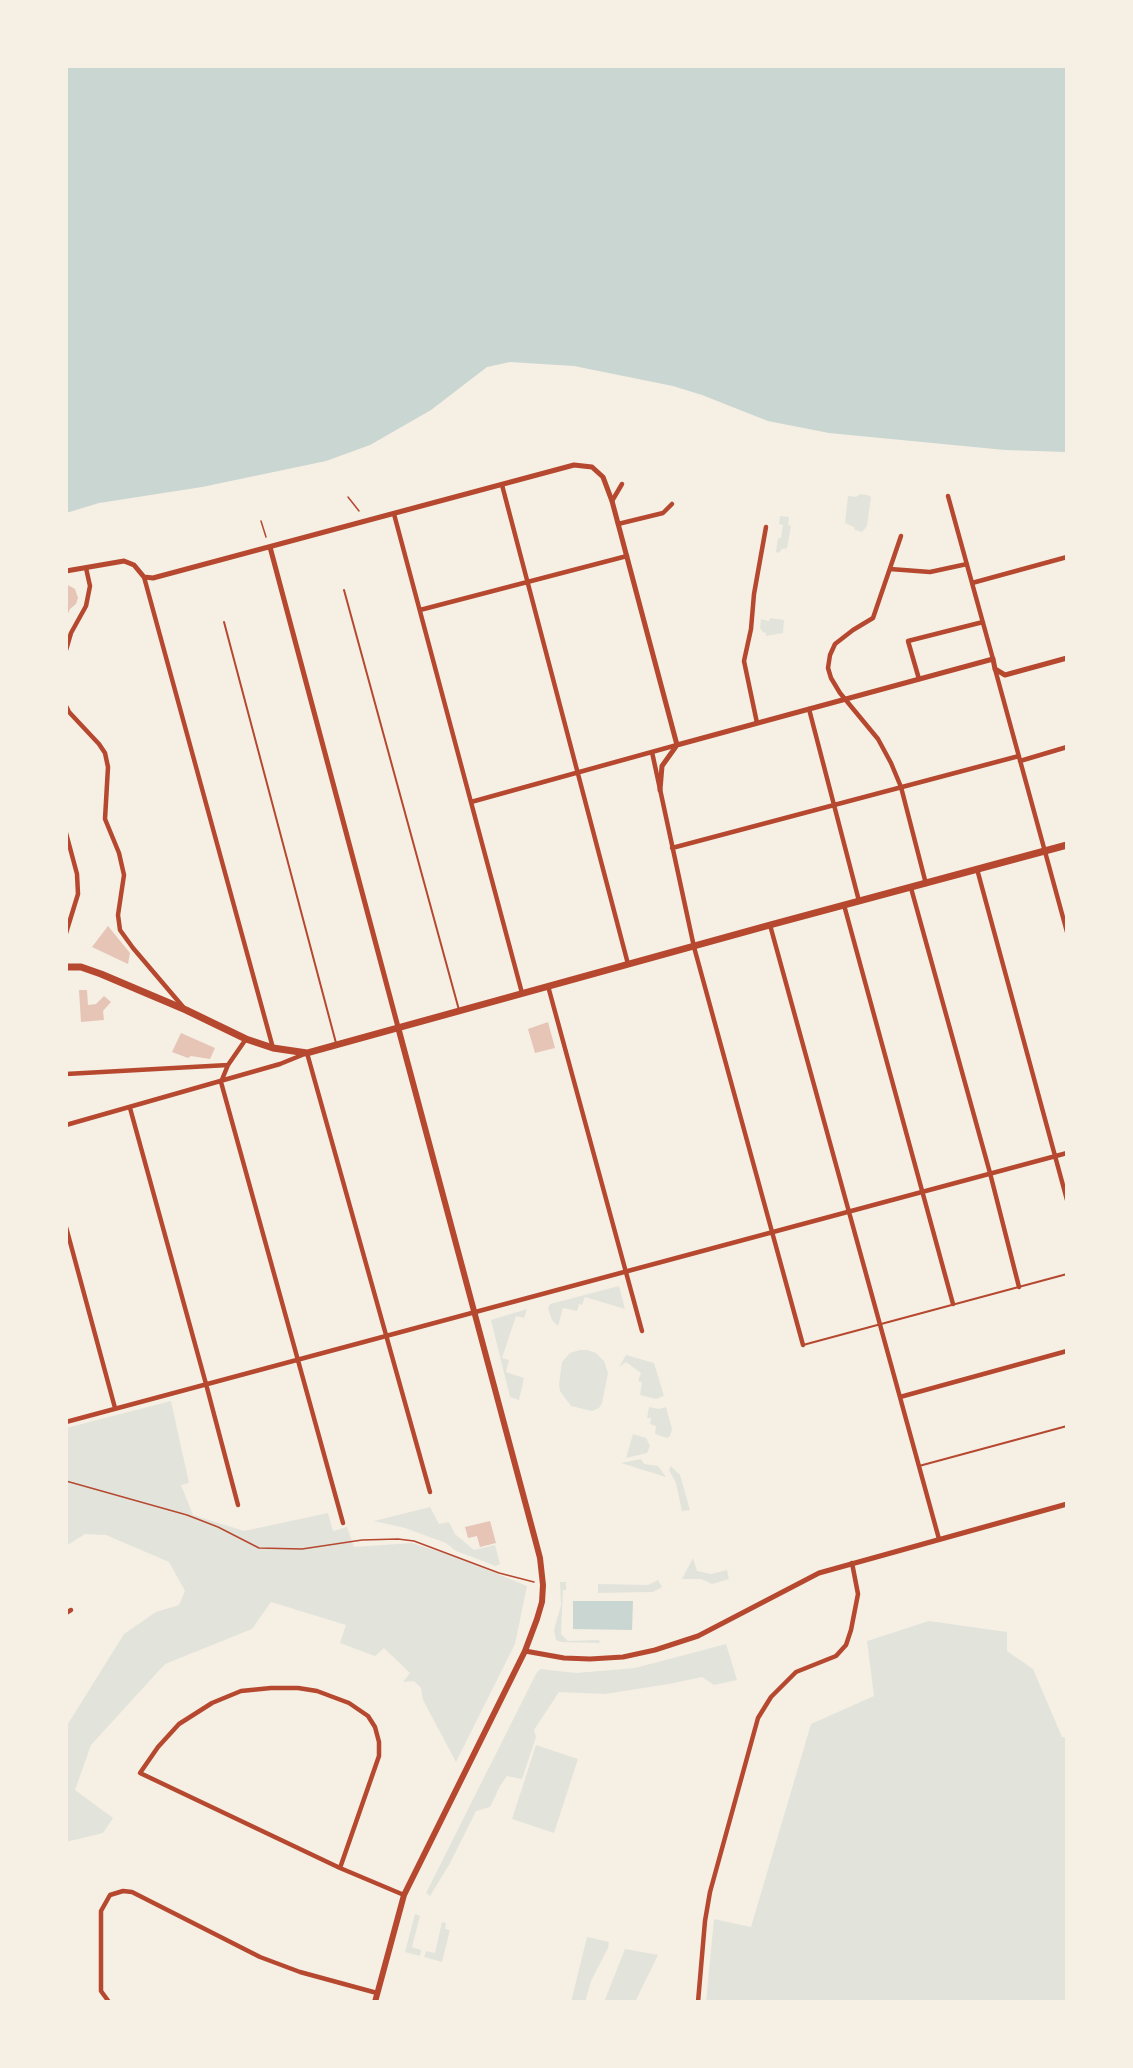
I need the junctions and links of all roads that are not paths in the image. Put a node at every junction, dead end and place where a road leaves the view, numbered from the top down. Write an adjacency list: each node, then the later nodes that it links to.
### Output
1 (622, 484): 4 (street)
2 (502, 485): 4 (street); 6 (street); 18 (street)
3 (948, 496): 13 (street)
4 (612, 501): 7 (street)
5 (672, 504): 7 (street)
6 (394, 514): 10 (street); 21 (street)
7 (618, 524): 11 (street)
8 (766, 527): 32 (street)
9 (901, 536): 15 (street)
10 (270, 546): 17 (street); 61 (street)
11 (627, 556): 18 (street); 33 (street)
12 (1067, 557): 19 (street)
13 (967, 564): 15 (street); 19 (street)
14 (86, 568): 16 (street); 17 (street); 24 (street)
15 (890, 569): 29 (street)
16 (66, 571)
17 (144, 577): 64 (street)
18 (527, 582): 21 (street); 37 (street)
19 (972, 583): 23 (street)
20 (344, 590): 60 (lane)
21 (420, 610): 40 (street)
22 (224, 622): 63 (lane)
23 (982, 622): 26 (street); 28 (street)
24 (66, 650)
25 (1067, 658): 27 (street)
26 (993, 659): 27 (street); 28 (street)
27 (995, 669): 36 (street)
28 (919, 679): 29 (street)
29 (845, 700): 31 (street); 38 (street)
30 (66, 706): 59 (street)
31 (809, 710): 32 (street); 41 (street)
32 (758, 723): 33 (street)
33 (676, 745): 35 (street); 39 (street)
34 (1067, 747): 36 (street)
35 (652, 752): 37 (street); 39 (street)
36 (1020, 758): 38 (street); 45 (street)
37 (577, 773): 40 (street); 55 (street)
38 (901, 787): 41 (street); 47 (street)
39 (660, 790): 44 (street)
40 (471, 802): 58 (street)
41 (834, 805): 44 (street); 49 (street)
42 (66, 833): 53 (street)
43 (1067, 845): 45 (main road)
44 (672, 848): 54 (street)
45 (1045, 851): 46 (main road); 52 (street)
46 (977, 869): 47 (main road); 72 (street)
47 (926, 884): 48 (main road)
48 (911, 888): 49 (main road); 73 (street)
49 (859, 901): 50 (main road)
50 (844, 905): 51 (main road); 74 (street)
51 (770, 924): 54 (main road); 76 (street)
52 (1067, 932)
53 (66, 933)
54 (694, 947): 55 (main road); 78 (street)
55 (628, 964): 57 (main road)
56 (66, 967): 59 (main road)
57 (548, 986): 58 (main road); 79 (street)
58 (522, 993): 60 (main road)
59 (186, 1010): 62 (main road)
60 (459, 1010): 61 (main road)
61 (398, 1027): 63 (main road); 83 (main road)
62 (246, 1038): 64 (main road); 66 (street)
63 (336, 1044): 65 (main road)
64 (273, 1048): 65 (main road)
65 (306, 1053): 68 (street); 86 (street)
66 (228, 1065): 67 (street); 68 (street)
67 (66, 1074)
68 (221, 1082): 69 (street); 89 (street)
69 (130, 1108): 70 (street); 90 (street)
70 (66, 1125)
71 (1067, 1153): 72 (street)
72 (1055, 1156): 73 (street); 75 (street)
73 (990, 1173): 74 (street); 81 (street)
74 (922, 1192): 76 (street); 82 (street)
75 (1067, 1200)
76 (849, 1212): 78 (street); 84 (street)
77 (66, 1227): 92 (street)
78 (772, 1232): 79 (street); 87 (street)
79 (626, 1272): 83 (street); 85 (street)
80 (1067, 1274): 81 (lane)
81 (1019, 1287): 82 (lane)
82 (953, 1304): 84 (lane)
83 (475, 1312): 86 (street); 102 (main road)
84 (880, 1325): 87 (lane); 91 (street)
85 (642, 1331)
86 (386, 1334): 89 (street); 96 (street)
87 (803, 1345)
88 (1067, 1351): 91 (street)
89 (297, 1359): 90 (street); 99 (street)
90 (206, 1384): 92 (street); 98 (street)
91 (900, 1396): 95 (street)
92 (115, 1408): 93 (street)
93 (66, 1422)
94 (1067, 1426): 95 (lane)
95 (919, 1466): 100 (street)
96 (430, 1492)
97 (1067, 1504): 100 (street)
98 (238, 1505)
99 (342, 1523)
100 (939, 1539): 101 (street)
101 (852, 1563): 102 (street); 108 (street)
102 (525, 1651): 104 (main road)
103 (340, 1868): 103 (street); 104 (street)
104 (404, 1895): 105 (main road)
105 (377, 1993): 106 (street); 107 (main road)
106 (109, 2002)
107 (375, 2002)
108 (698, 2002)

